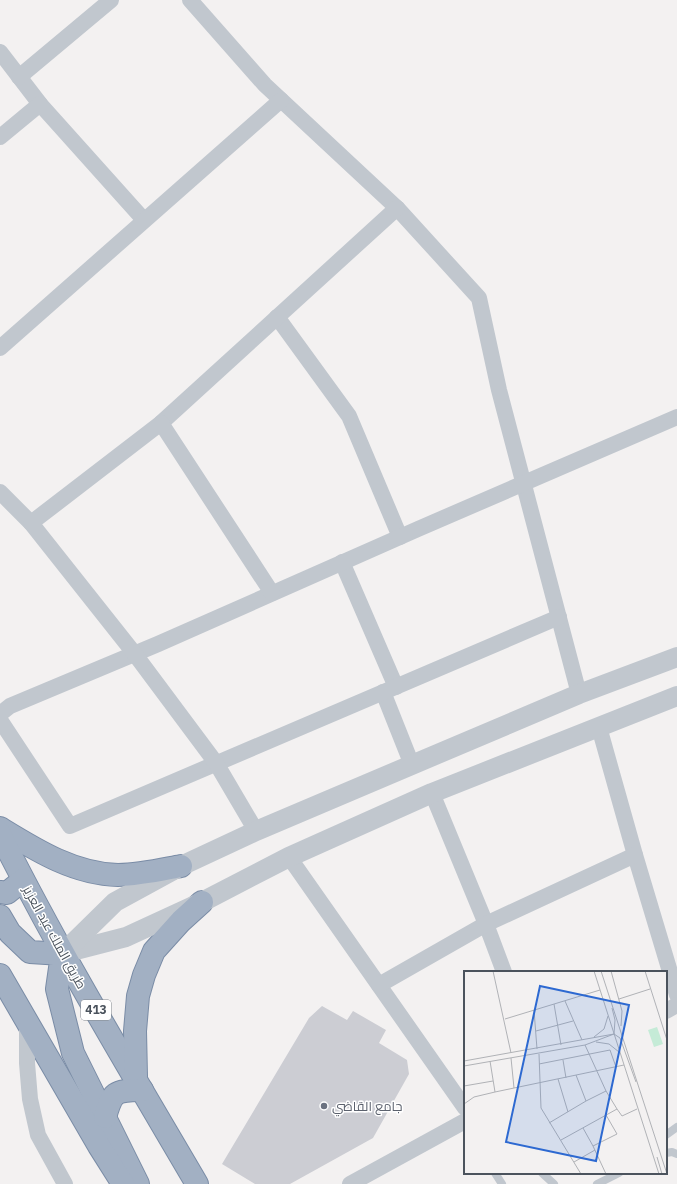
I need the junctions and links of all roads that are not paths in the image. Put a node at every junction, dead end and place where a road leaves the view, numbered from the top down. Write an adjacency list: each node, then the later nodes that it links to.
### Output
1 (111, 0): 4 (street)
2 (190, 0): 5 (street)
3 (0, 52): 4 (street)
4 (19, 77): 6 (street)
5 (281, 100): 8 (street); 9 (street)
6 (40, 104): 7 (street); 9 (street)
7 (0, 137)
8 (397, 208): 10 (street); 14 (street)
9 (144, 220): 11 (street)
10 (277, 317): 13 (street); 17 (street)
11 (0, 348)
12 (677, 417): 14 (street)
13 (161, 423): 16 (street); 19 (street)
14 (523, 483): 17 (street); 20 (street)
15 (0, 492): 16 (street)
16 (31, 523): 21 (street)
17 (400, 537): 18 (street)
18 (342, 562): 19 (street); 23 (street)
19 (272, 593): 21 (street)
20 (559, 617): 23 (street); 24 (street)
21 (134, 653): 26 (street); 29 (street)
22 (677, 657): 24 (street)
23 (390, 690): 29 (street); 30 (street)
24 (578, 694): 30 (street)
25 (677, 696): 28 (street)
26 (0, 714)
27 (0, 720): 29 (street)
28 (598, 727): 31 (street); 35 (street)
29 (216, 763): 33 (street)
30 (412, 765): 33 (street)
31 (432, 793): 36 (street); 43 (street)
32 (0, 828): 37 (highway)
33 (256, 831): 37 (street)
34 (0, 834): 38 (highway, طريق الملك عبد العزيز / 413)
35 (635, 855): 43 (street); 49 (street)
36 (289, 858): 41 (street); 48 (street)
37 (181, 866): 40 (street)
38 (23, 880): 39 (highway); 45 (highway, طريق الملك عبد العزيز / 413)
39 (0, 892)
40 (115, 902): 44 (street); 45 (street)
41 (202, 902): 44 (street); 53 (highway)
42 (0, 916): 45 (highway)
43 (486, 924): 46 (street); 48 (street)
44 (126, 937): 45 (street)
45 (62, 954): 53 (highway, طريق الملك عبد العزيز / 413); 55 (highway)
46 (504, 971)
47 (0, 975): 52 (highway)
48 (379, 985): 54 (street)
49 (677, 995)
50 (677, 1005): 51 (street)
51 (667, 1010)
52 (27, 1024): 64 (street); 65 (highway)
53 (139, 1085): 55 (highway); 67 (highway, طريق الملك عبد العزيز / 413)
54 (464, 1116)
55 (105, 1117): 66 (highway)
56 (464, 1119): 68 (street)
57 (677, 1127): 58 (lane)
58 (667, 1134)
59 (667, 1154): 60 (lane)
60 (677, 1154)
61 (496, 1174): 69 (lane)
62 (543, 1174): 70 (lane)
63 (617, 1174): 71 (lane)
64 (65, 1184)
65 (123, 1184)
66 (138, 1184)
67 (197, 1184)
68 (350, 1184)
69 (502, 1184)
70 (554, 1184)
71 (597, 1184)

